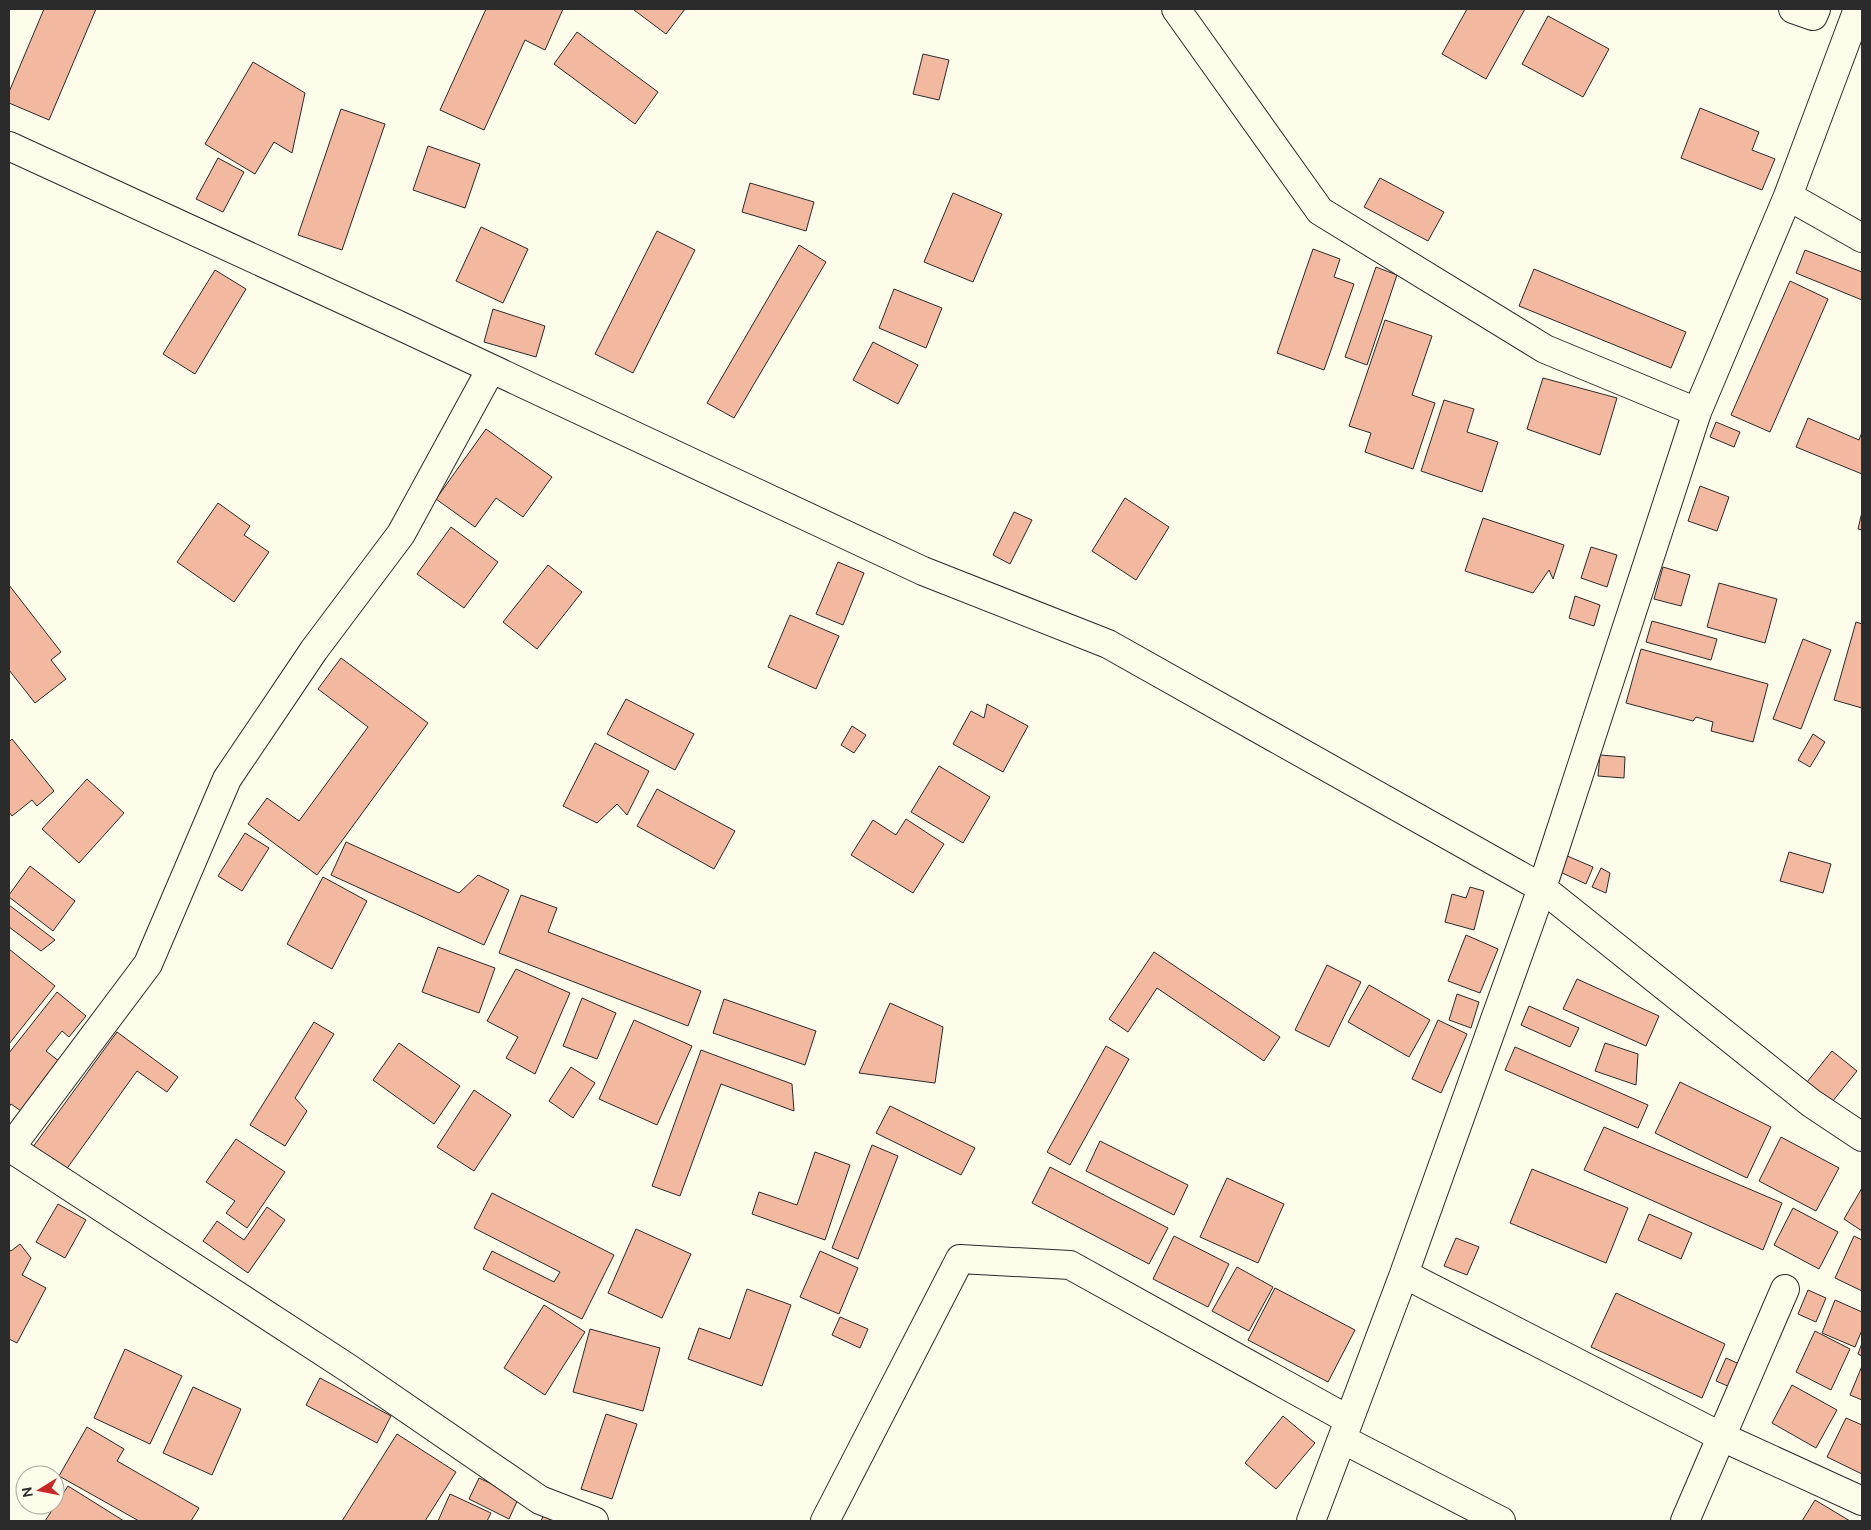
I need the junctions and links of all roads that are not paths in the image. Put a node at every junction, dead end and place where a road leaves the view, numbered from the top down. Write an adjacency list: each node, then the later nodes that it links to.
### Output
1 (1176, 9): 9 (street)
2 (1793, 9): 3 (street)
3 (1816, 9)
4 (1858, 9): 6 (street)
5 (9, 146): 8 (street)
6 (1788, 196): 7 (street); 9 (street)
7 (1862, 238)
8 (490, 369): 10 (street); 12 (street)
9 (1697, 412): 10 (street)
10 (1542, 888): 11 (street); 13 (street)
11 (1862, 1137)
12 (10, 1147): 18 (street)
13 (1404, 1274): 15 (street); 16 (street)
14 (1785, 1289): 16 (street)
15 (1346, 1430): 20 (street); 21 (street); 22 (street)
16 (1722, 1437): 17 (street); 23 (street)
17 (1862, 1501)
18 (535, 1511): 19 (street)
19 (594, 1521)
20 (825, 1521)
21 (1311, 1521)
22 (1501, 1521)
23 (1685, 1521)

